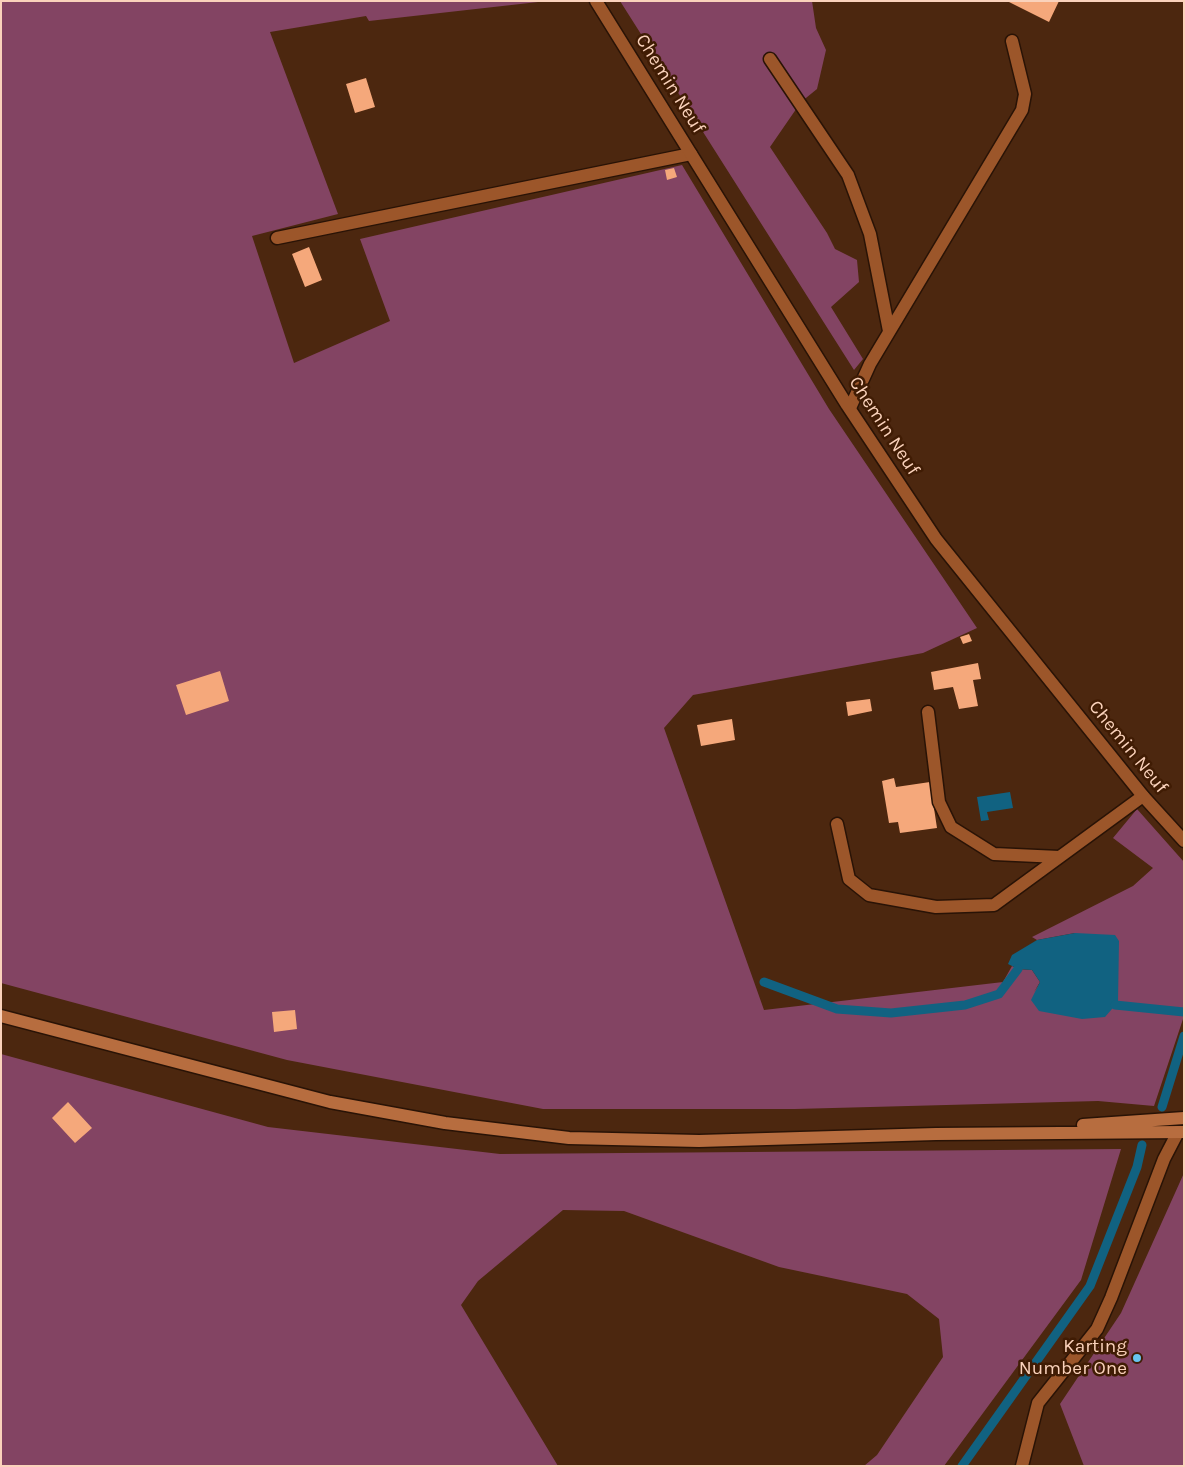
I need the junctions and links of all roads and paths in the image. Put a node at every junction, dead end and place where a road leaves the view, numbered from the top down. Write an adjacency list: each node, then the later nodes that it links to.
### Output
1 (596, 1): 4 (street, Chemin Neuf)
2 (1012, 41): 6 (street)
3 (770, 60): 6 (street)
4 (691, 154): 5 (street); 7 (street, Chemin Neuf)
5 (278, 238)
6 (889, 331): 7 (street)
7 (850, 408): 9 (street, Chemin Neuf)
8 (928, 712): 12 (street)
9 (1143, 796): 11 (street, Chemin Neuf); 12 (street)
10 (837, 824): 12 (street)
11 (1183, 840)
12 (1059, 857)
13 (1, 1016): 16 (main road)
14 (1184, 1118): 16 (main road)
15 (1181, 1132): 16 (main road); 17 (street)
16 (936, 1134)
17 (1022, 1466)

